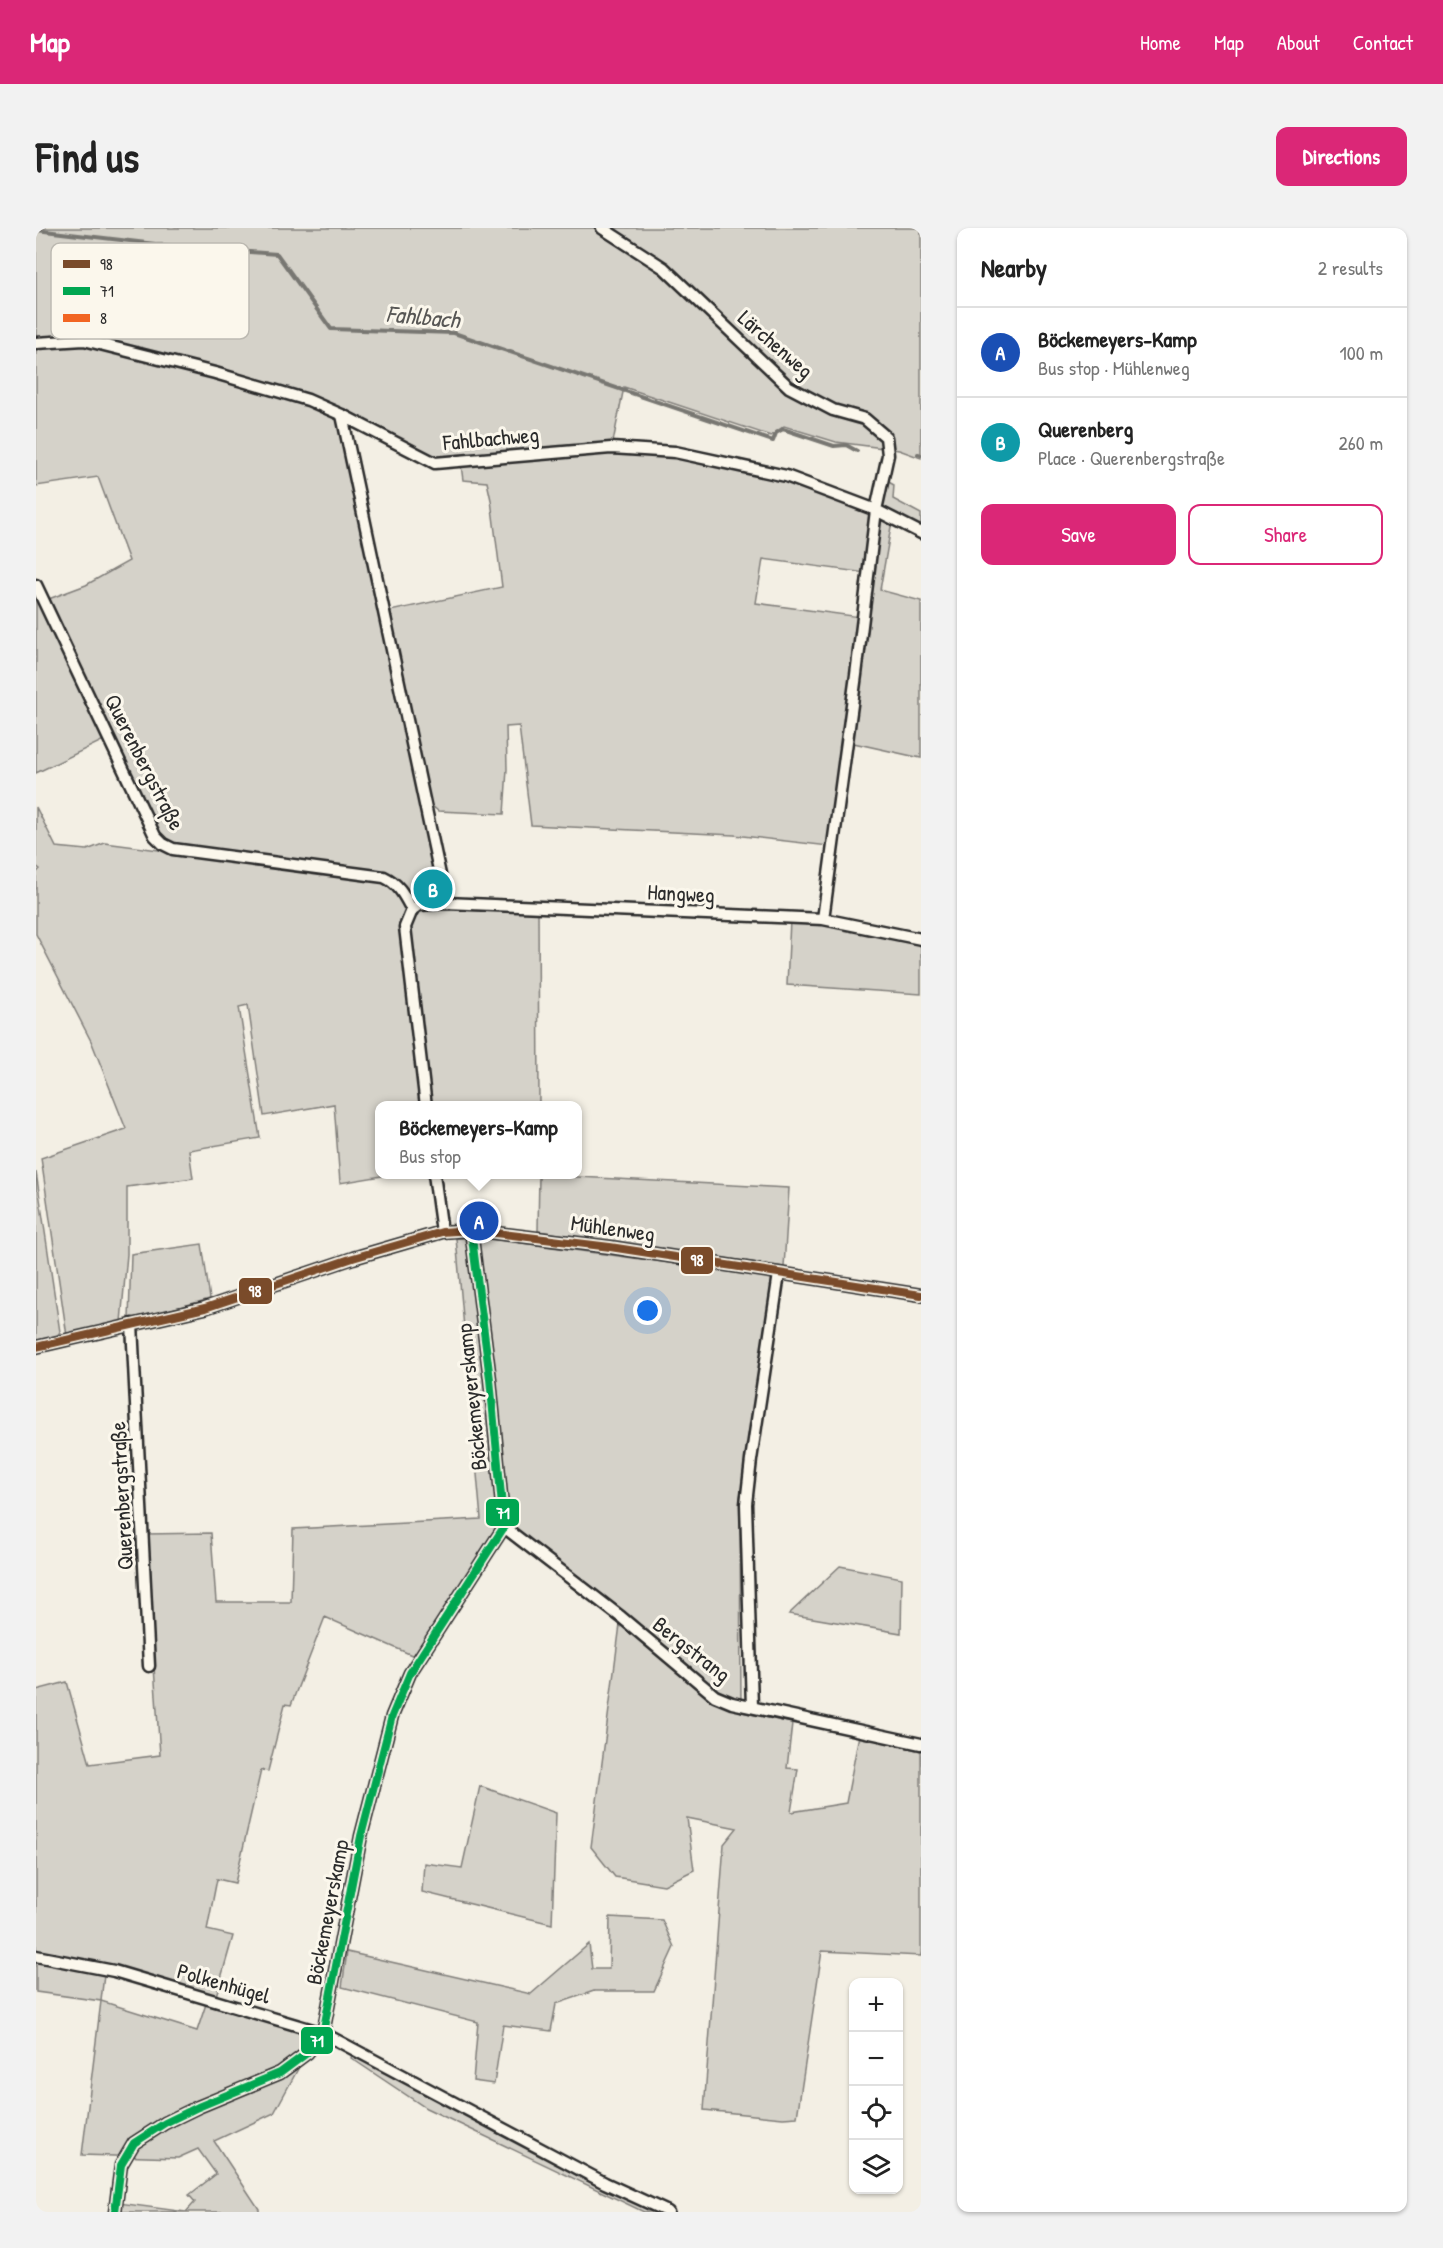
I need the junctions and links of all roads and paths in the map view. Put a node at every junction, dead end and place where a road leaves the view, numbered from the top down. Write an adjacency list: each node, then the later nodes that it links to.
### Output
1 (602, 228): 4 (street, Lärchenweg)
2 (36, 343): 3 (street, Fahlbachweg)
3 (342, 415): 4 (street, Fahlbachweg); 7 (street)
4 (876, 510): 5 (street, Fahlbachweg); 9 (street, Lärchenweg)
5 (921, 533)
6 (36, 585): 8 (street, Querenbergstraße)
7 (446, 903): 8 (street); 9 (street, Hangweg)
8 (412, 910): 11 (street)
9 (823, 919): 10 (street, Hangweg)
10 (921, 939)
11 (425, 1101)
12 (435, 1179): 14 (street)
13 (471, 1230): 14 (street, Mühlenweg); 15 (street, Mühlenweg); 19 (street, Böckemeyerskamp)
14 (442, 1232): 17 (street)
15 (779, 1274): 16 (street, Mühlenweg); 21 (street)
16 (921, 1295)
17 (132, 1324): 18 (street); 20 (street, Querenbergstraße)
18 (36, 1347)
19 (504, 1527): 21 (street, Bergstrang); 24 (street, Böckemeyerskamp)
20 (148, 1666)
21 (752, 1707): 22 (street, Bergstrang)
22 (921, 1744)
23 (36, 1956): 24 (street, Polkenhügel)
24 (323, 2033): 25 (street); 26 (street)
25 (115, 2212)
26 (668, 2212)

